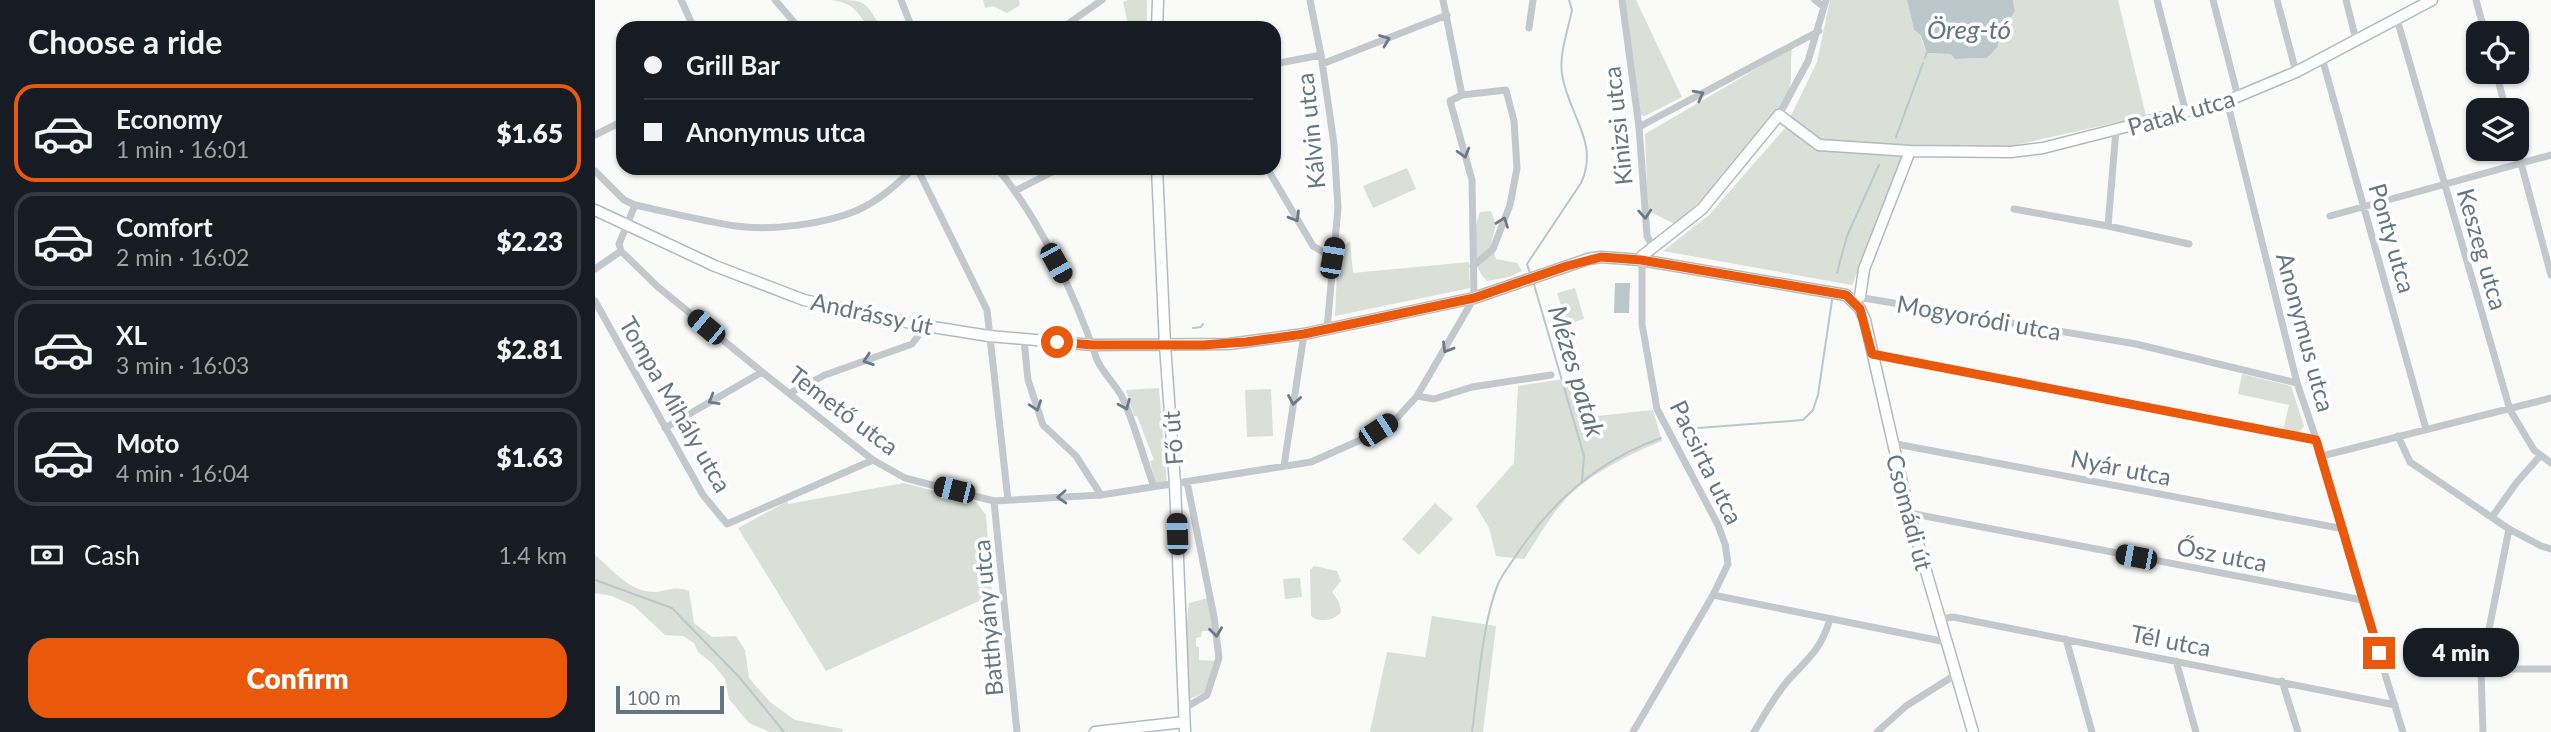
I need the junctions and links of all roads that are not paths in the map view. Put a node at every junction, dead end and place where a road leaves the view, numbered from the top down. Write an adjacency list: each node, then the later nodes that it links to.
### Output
1 (681, 0): 20 (street)
2 (775, 0): 21 (street)
3 (901, 0): 22 (street)
4 (1102, 0): 23 (street)
5 (1158, 0): 24 (main road)
6 (1310, 0): 30 (street, Kálvin utca)
7 (1443, 0): 18 (street)
8 (1533, 0): 26 (street)
9 (1622, 0): 39 (street, Kinizsi utca)
10 (1815, 0): 17 (street)
11 (2157, 0): 36 (street)
12 (2213, 0): 34 (street)
13 (2277, 0): 32 (street)
14 (2346, 0): 28 (street)
15 (2476, 0): 25 (street)
16 (2426, 1): 19 (main road, Patak utca)
17 (1825, 3): 27 (street)
18 (1447, 15): 30 (street, one-way to 18); 33 (street)
19 (2397, 19): 28 (main road, Patak utca); 53 (street, Keszeg utca)
20 (691, 21)
21 (793, 21)
22 (909, 21)
23 (1072, 21)
24 (1157, 21)
25 (2482, 21)
26 (1529, 28)
27 (1819, 31): 37 (street); 39 (street, one-way to 27)
28 (2357, 40): 29 (main road, Patak utca)
29 (2322, 58): 32 (main road, Patak utca); 56 (street, Ponty utca)
30 (1322, 60): 31 (street); 65 (street, Kálvin utca)
31 (1281, 63)
32 (2296, 72): 34 (main road, Patak utca)
33 (1462, 94): 67 (street, one-way to 67); 67 (street, one-way to 33)
34 (2238, 97): 35 (main road, Patak utca)
35 (2227, 102): 36 (main road, Patak utca); 85 (street, Anonymus utca)
36 (2186, 113): 40 (main road, Patak utca)
37 (1779, 115): 42 (main road, Patak utca); 63 (main road)
38 (616, 124): 41 (street)
39 (1639, 127): 63 (street, Kinizsi utca, one-way to 63)
40 (2116, 130): 42 (main road, Patak utca); 61 (street)
41 (595, 135)
42 (1910, 151): 71 (main road)
43 (2551, 155): 45 (street)
44 (2520, 161): 45 (street)
45 (2521, 164): 53 (street); 69 (street)
46 (595, 171): 55 (street)
47 (908, 175): 55 (street)
48 (920, 175): 78 (street)
49 (1002, 175): 54 (street)
50 (1046, 175): 54 (street)
51 (1157, 175): 81 (main road, Fő út)
52 (1271, 175): 65 (street, one-way to 65)
53 (2444, 184): 56 (street); 89 (street, Keszeg utca)
54 (1015, 191): 80 (street)
55 (635, 205): 60 (street)
56 (2365, 207): 59 (street); 91 (street, Ponty utca)
57 (2014, 209): 61 (street)
58 (595, 210): 60 (main road, Andrássy út)
59 (2330, 216)
60 (626, 225): 64 (street); 75 (main road, Andrássy út)
61 (2108, 226): 62 (street)
62 (2189, 244)
63 (1653, 247): 66 (main road)
64 (621, 251): 68 (street); 83 (street, Temető utca)
65 (1332, 258): 76 (street, Kálvin utca)
66 (1642, 258): 70 (main road, Mogyoródi utca); 72 (main road, Mogyoródi utca); 111 (street, Pacsirta utca)
67 (1473, 266): 72 (street)
68 (595, 269)
69 (2551, 275)
70 (1846, 295): 71 (street, Mogyoródi utca); 74 (main road)
71 (1860, 297): 74 (street); 85 (street, Mogyoródi utca)
72 (1474, 298): 76 (main road, Mogyoródi utca); 87 (street, Temető utca, one-way to 87)
73 (595, 301): 90 (street, Tompa Mihály utca)
74 (1860, 309): 82 (main road, Csomádi út)
75 (920, 325): 78 (main road, Andrássy út); 86 (street, one-way to 86)
76 (1327, 329): 77 (main road, Mogyoródi utca)
77 (1304, 334): 81 (main road, Mogyoródi utca); 99 (street, one-way to 99)
78 (989, 335): 79 (main road, Andrássy út); 104 (street)
79 (1024, 340): 80 (main road, Andrássy út); 103 (street, one-way to 103)
80 (1093, 345): 81 (main road, Andrássy út); 102 (street, one-way to 102)
81 (1165, 345): 101 (main road, Fő út)
82 (1872, 354): 93 (street); 94 (main road, Csomádi út)
83 (762, 372): 86 (street, Temető utca); 90 (street, one-way to 90)
84 (1551, 375): 87 (street)
85 (2297, 383): 93 (street, Anonymus utca)
86 (790, 393): 97 (street, Temető utca)
87 (1417, 396): 99 (street, Temető utca)
88 (2551, 398): 89 (street)
89 (2510, 410): 91 (street); 96 (street, Keszeg utca)
90 (665, 428): 97 (street, Tompa Mihály utca)
91 (2426, 429): 92 (street)
92 (2399, 436): 95 (street); 107 (street)
93 (2316, 440): 95 (street, Anonymus utca)
94 (1891, 443): 106 (main road, Csomádi út); 109 (street, Nyár utca)
95 (2322, 456): 109 (street, Anonymus utca)
96 (2540, 456): 98 (street); 107 (street)
97 (873, 460): 105 (street, Temető utca)
98 (2551, 463)
99 (1284, 466): 100 (street, Temető utca)
100 (1187, 482): 101 (street, Temető utca); 123 (street, Fő út, one-way to 123)
101 (1175, 484): 102 (street, Temető utca); 123 (main road, Fő út)
102 (1154, 487): 103 (street, Temető utca)
103 (1101, 495): 104 (street, Temető utca, one-way to 104)
104 (1008, 500): 105 (street, Temető utca)
105 (994, 501): 125 (street, Batthyány utca)
106 (1909, 513): 112 (street, Ősz utca); 114 (main road, Csomádi út)
107 (2492, 517): 108 (street)
108 (2509, 528): 110 (street); 118 (street)
109 (2344, 529): 112 (street, Anonymus utca)
110 (2551, 549)
111 (1713, 595): 113 (street); 127 (street, Pacsirta utca)
112 (2363, 600): 122 (street, Anonymus utca)
113 (1830, 619): 116 (street); 128 (street)
114 (1940, 619): 115 (street, Tél utca); 116 (main road, Csomádi út)
115 (2066, 639): 117 (street, Tél utca); 131 (street)
116 (1946, 642): 120 (main road, Csomádi út)
117 (2176, 661): 121 (street, Tél utca); 132 (street)
118 (2480, 669): 119 (street); 135 (street)
119 (2551, 669)
120 (1955, 675): 129 (street); 130 (main road, Csomádi út)
121 (2282, 681): 122 (street, Tél utca); 133 (street)
122 (2395, 705): 134 (street, Anonymus utca)
123 (1184, 709): 124 (main road, Fő út)
124 (1185, 727): 126 (main road)
125 (1017, 732)
126 (1095, 732)
127 (1633, 732)
128 (1754, 732)
129 (1877, 732)
130 (1973, 732)
131 (2092, 732)
132 (2196, 732)
133 (2298, 732)
134 (2403, 732)
135 (2483, 732)

